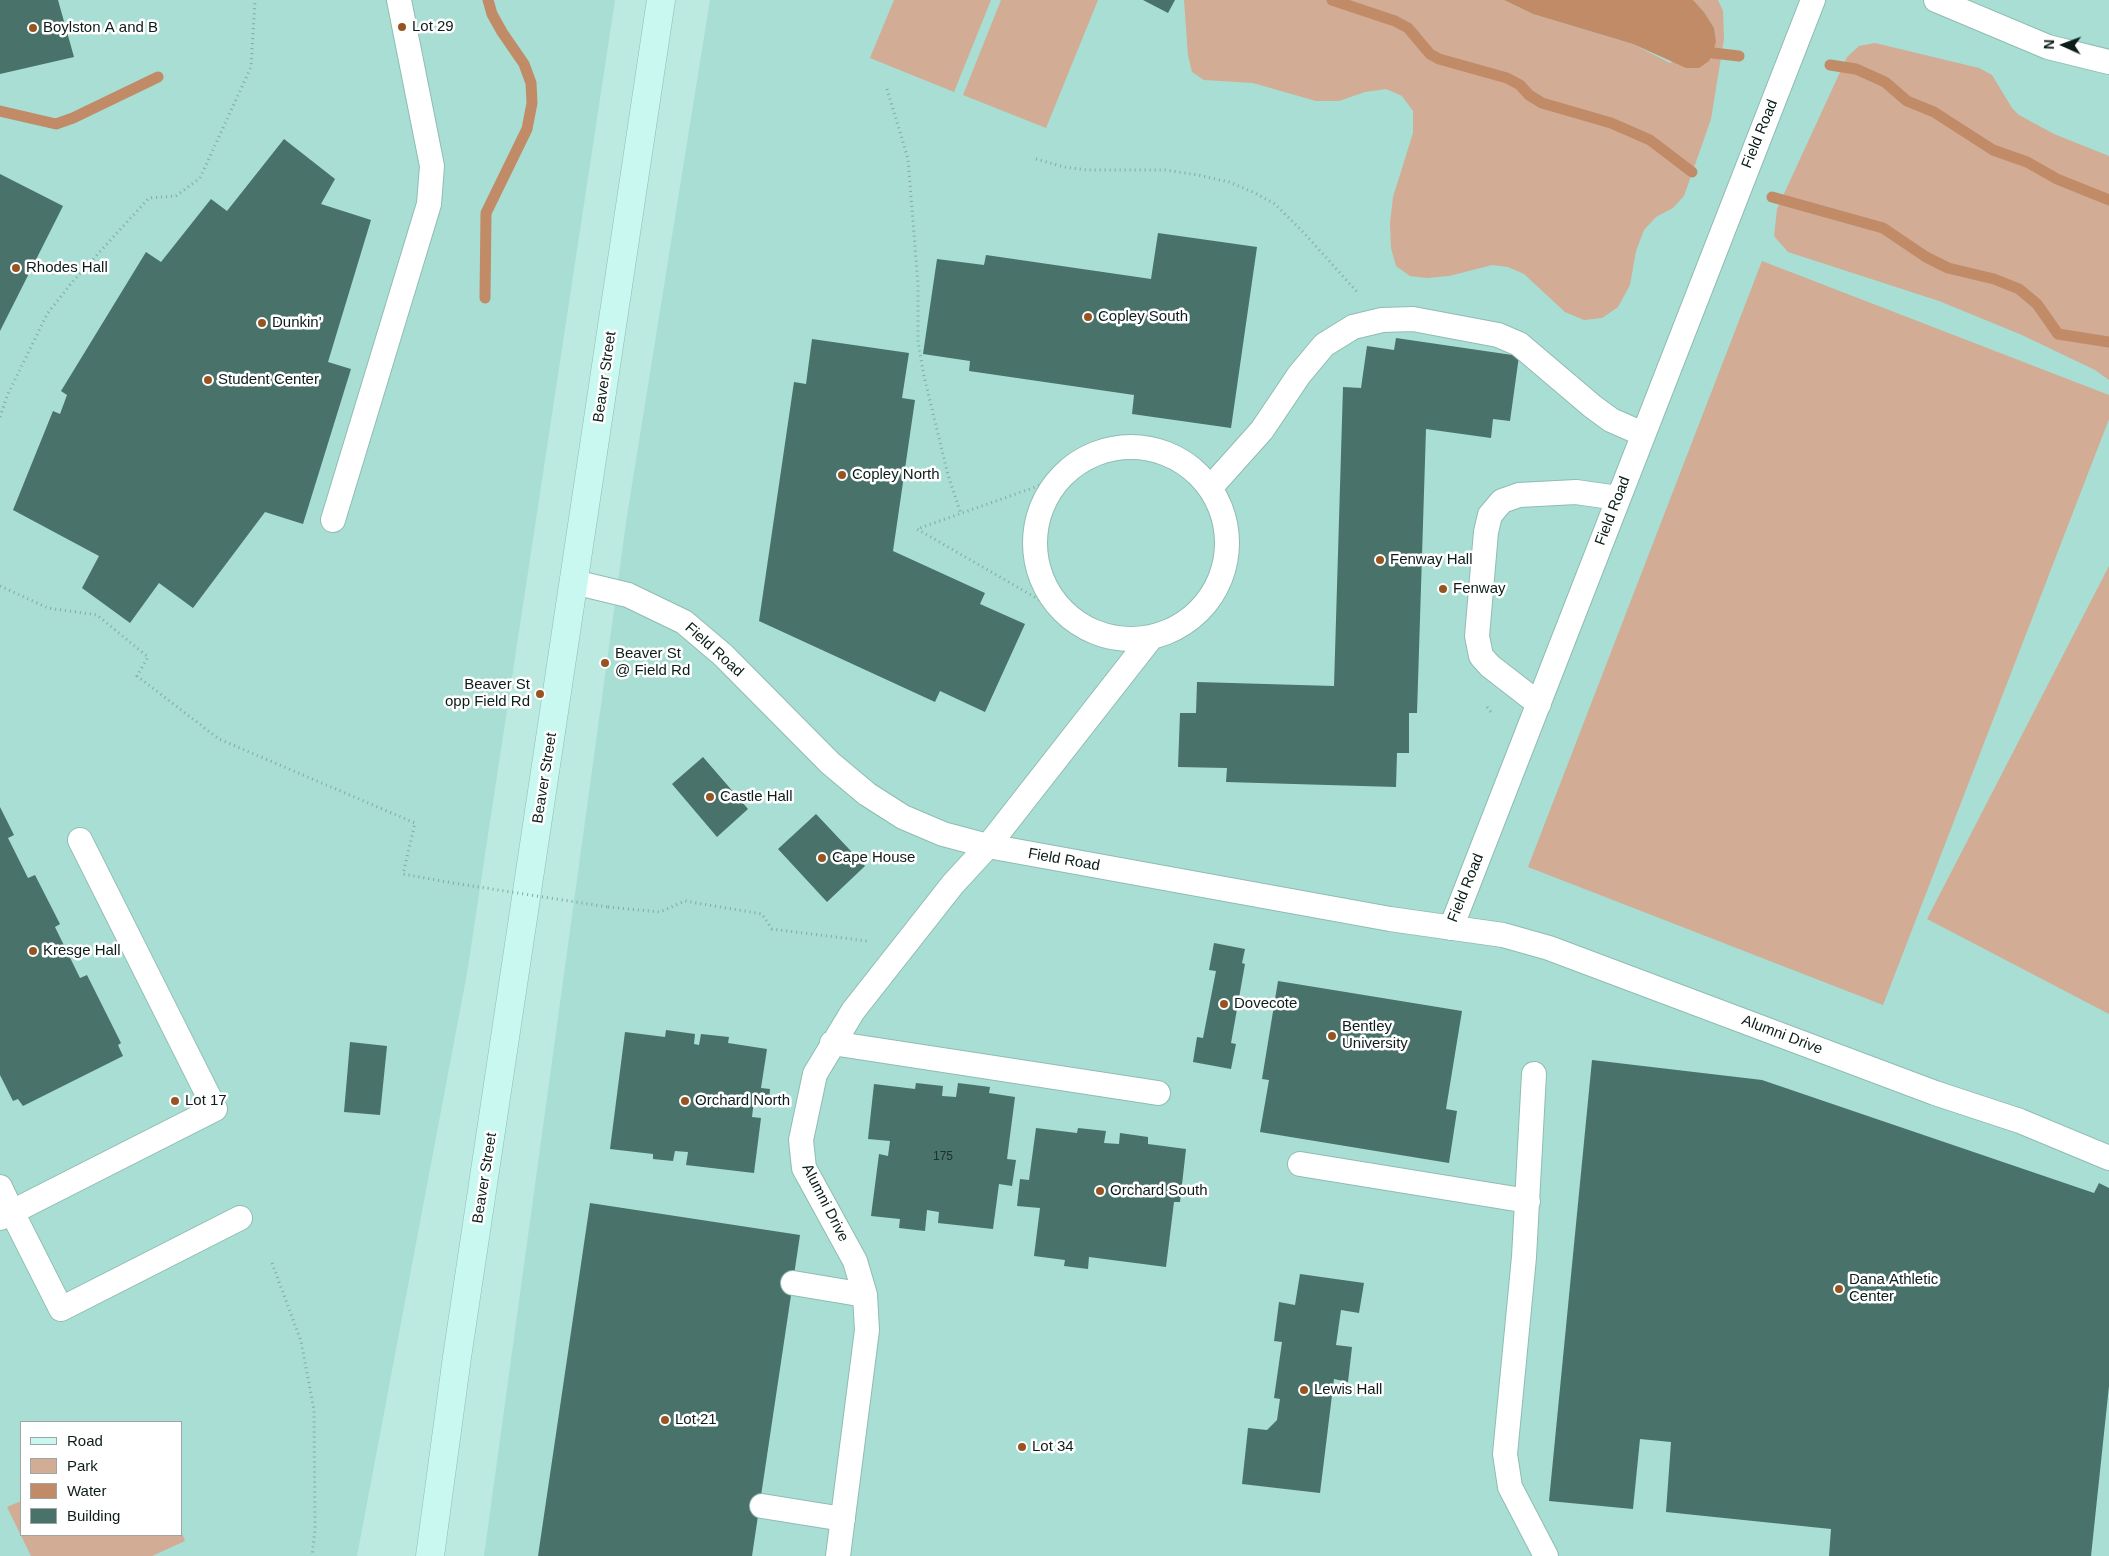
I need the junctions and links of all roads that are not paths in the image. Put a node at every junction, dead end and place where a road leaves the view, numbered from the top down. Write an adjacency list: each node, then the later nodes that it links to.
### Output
1 (399, 0): 9 (lane)
2 (660, 0): 10 (main road, Beaver Street)
3 (1813, 0): 6 (lane, Field Road)
4 (1936, 0): 5 (lane)
5 (2109, 62)
6 (1643, 434): 7 (lane); 8 (lane, Field Road)
7 (1211, 487): 11 (lane); 11 (lane)
8 (1618, 498): 12 (lane, Field Road); 12 (lane)
9 (333, 520)
10 (574, 582): 14 (lane, Field Road); 29 (main road, Beaver Street)
11 (1150, 639): 14 (lane, Alumni Drive)
12 (1538, 704): 15 (lane, Field Road)
13 (80, 840): 23 (lane)
14 (988, 846): 15 (lane, Field Road); 16 (lane, Alumni Drive)
15 (1451, 928): 19 (lane, Alumni Drive)
16 (832, 1043): 18 (lane); 26 (lane, Alumni Drive)
17 (1534, 1074): 22 (lane)
18 (1158, 1093)
19 (2109, 1158)
20 (1300, 1164): 22 (lane)
21 (0, 1187): 23 (lane)
22 (1528, 1201): 31 (lane)
23 (6, 1215): 24 (lane)
24 (240, 1218)
25 (793, 1283): 26 (lane)
26 (865, 1295): 28 (lane, Alumni Drive)
27 (762, 1506): 28 (lane)
28 (843, 1519): 30 (lane, Alumni Drive)
29 (430, 1555)
30 (838, 1556)
31 (1546, 1556)

